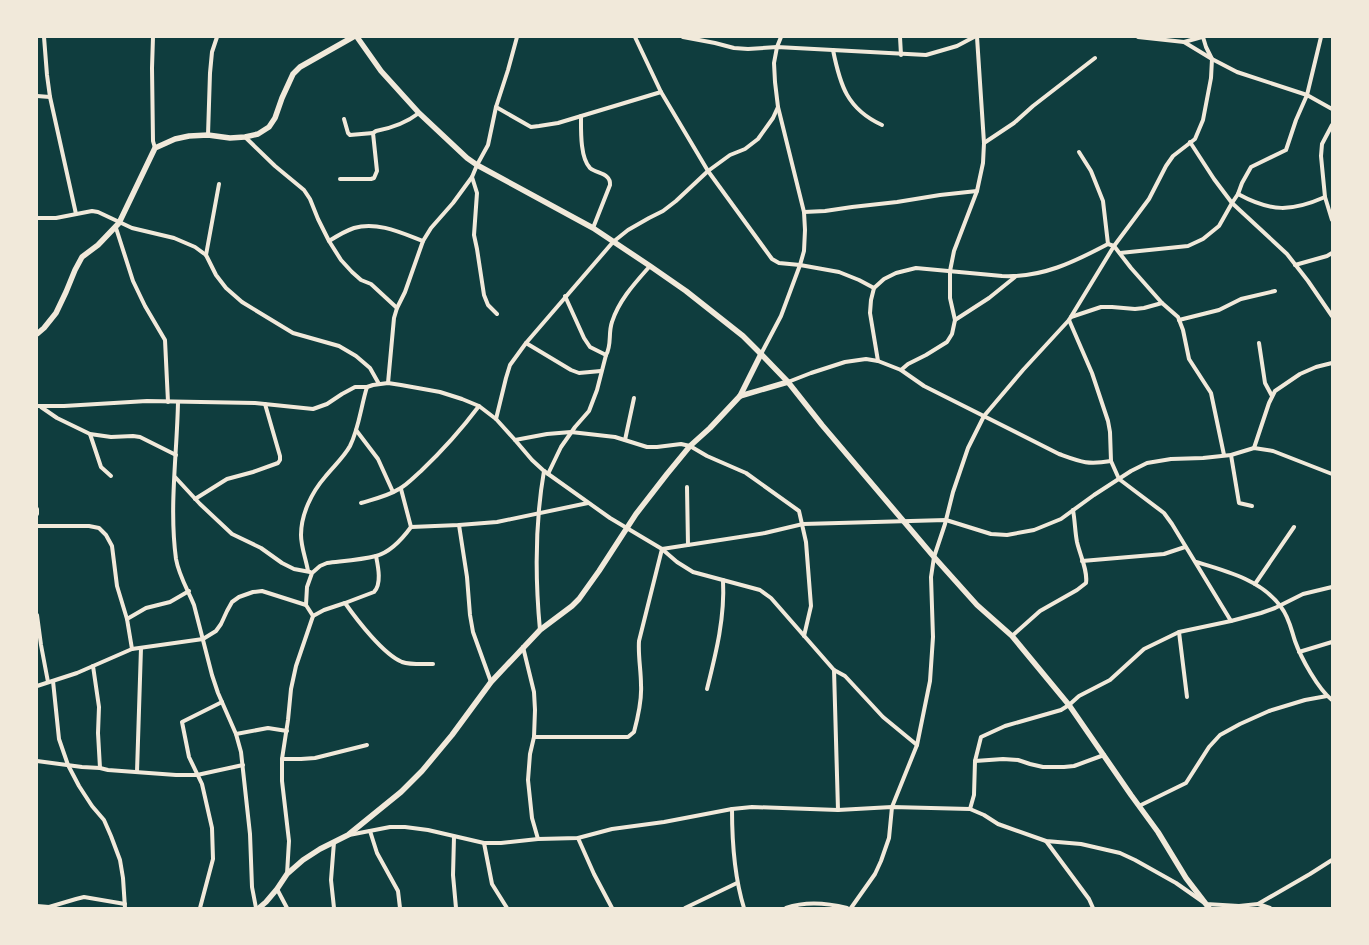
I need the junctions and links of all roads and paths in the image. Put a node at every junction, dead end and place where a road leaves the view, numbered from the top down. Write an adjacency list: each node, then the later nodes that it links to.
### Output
1 (44, 37): 25 (street)
2 (153, 37): 39 (street)
3 (217, 37): 35 (street)
4 (353, 37): 36 (street)
5 (357, 37): 29 (street)
6 (517, 37): 26 (street)
7 (635, 37): 22 (street)
8 (683, 37): 17 (street)
9 (780, 37): 17 (street)
10 (900, 37): 19 (street)
11 (975, 37): 19 (street); 38 (street)
12 (1138, 37): 15 (street)
13 (1202, 37): 16 (street); 21 (street)
14 (1321, 37): 23 (street)
15 (1163, 39): 16 (street)
16 (1184, 42): 21 (street)
17 (777, 47): 18 (street); 27 (street)
18 (833, 50): 19 (street); 32 (street)
19 (901, 55)
20 (1095, 58): 38 (street)
21 (1212, 59): 23 (street); 37 (street)
22 (662, 92): 30 (street); 42 (street)
23 (1306, 95): 28 (street); 47 (street)
24 (37, 96): 25 (street)
25 (50, 97): 51 (street)
26 (496, 107): 30 (street); 41 (street)
27 (778, 107): 42 (street); 50 (street)
28 (1332, 109)
29 (419, 113): 34 (street); 41 (street)
30 (581, 116): 55 (street)
31 (344, 119): 34 (street)
32 (882, 125)
33 (1332, 126): 48 (street)
34 (374, 133): 44 (street)
35 (208, 135): 36 (street); 39 (street)
36 (245, 137): 56 (street)
37 (1190, 142): 49 (street); 60 (street)
38 (984, 143): 46 (street)
39 (155, 148): 54 (street)
40 (1079, 152): 59 (street)
41 (477, 165): 43 (street); 55 (street)
42 (708, 171): 58 (street); 64 (street)
43 (472, 177): 57 (street); 74 (street)
44 (340, 179)
45 (219, 184): 63 (street)
46 (977, 191): 50 (street); 67 (street)
47 (1238, 194): 48 (street); 49 (street)
48 (1325, 197): 53 (street)
49 (1232, 203): 61 (street); 65 (street)
50 (804, 212): 64 (street)
51 (76, 214): 52 (street); 54 (street)
52 (37, 218)
53 (1332, 220)
54 (117, 225): 63 (street); 79 (street); 95 (street)
55 (593, 228): 58 (street)
56 (329, 241): 57 (street); 73 (street)
57 (423, 241): 73 (street)
58 (613, 242): 66 (street); 71 (street)
59 (1108, 244): 60 (street); 68 (street)
60 (1114, 246): 61 (street); 76 (street)
61 (1120, 253): 72 (street)
62 (1332, 253): 65 (street)
63 (206, 255): 90 (street)
64 (800, 265): 69 (street); 82 (street)
65 (1295, 265): 75 (street)
66 (650, 266): 82 (street); 83 (street)
67 (950, 271): 68 (street); 69 (street); 77 (street)
68 (1016, 277): 77 (street)
69 (874, 288): 84 (street)
70 (1275, 291): 78 (street)
71 (565, 296): 80 (street); 83 (street)
72 (1162, 303): 76 (street); 78 (street)
73 (397, 308): 89 (street)
74 (497, 314)
75 (1332, 316)
76 (1070, 319): 100 (street); 112 (street)
77 (956, 320): 86 (street)
78 (1179, 320): 110 (street)
79 (37, 334)
80 (526, 343): 87 (street); 101 (street)
81 (1260, 344): 93 (street)
82 (761, 354): 88 (street); 92 (street)
83 (606, 355): 87 (street)
84 (878, 361): 86 (street); 88 (street)
85 (1332, 363): 93 (street)
86 (901, 370): 100 (street)
87 (601, 371): 103 (street)
88 (788, 382): 92 (street); 130 (street)
89 (388, 383): 90 (street); 99 (street)
90 (379, 384): 91 (street)
91 (367, 387): 97 (street); 102 (street)
92 (740, 396): 107 (street)
93 (1272, 396): 108 (street)
94 (634, 398): 106 (street)
95 (168, 402): 96 (street); 98 (street)
96 (178, 402): 97 (street); 109 (street)
97 (265, 404): 121 (street)
98 (39, 406): 104 (street)
99 (479, 406): 101 (street); 119 (street)
100 (984, 416): 112 (street); 129 (street)
101 (496, 419): 105 (street)
102 (356, 430): 120 (street); 144 (street)
103 (571, 432): 105 (street); 106 (street); 113 (street)
104 (90, 434): 109 (street); 115 (street)
105 (515, 440): 113 (street)
106 (625, 440): 107 (street)
107 (690, 446): 131 (street); 136 (street)
108 (1254, 448): 111 (street); 114 (street)
109 (176, 455): 116 (street)
110 (1224, 455): 111 (street); 117 (street)
111 (1231, 455): 124 (street)
112 (1111, 461): 117 (street)
113 (546, 472): 123 (street); 127 (street)
114 (1332, 474)
115 (111, 476)
116 (175, 477): 121 (street); 148 (street)
117 (1119, 479): 126 (street); 138 (street)
118 (687, 487): 137 (street)
119 (401, 489): 120 (street); 134 (street)
120 (393, 492): 122 (street)
121 (195, 499): 144 (street)
122 (361, 503)
123 (588, 503): 127 (street); 136 (street)
124 (1252, 506)
125 (37, 509): 128 (street)
126 (1074, 510): 129 (street); 142 (street)
127 (538, 513): 133 (street); 157 (street)
128 (37, 514)
129 (946, 520): 130 (street); 141 (street)
130 (902, 521): 131 (street); 141 (street)
131 (802, 524): 137 (street); 159 (street)
132 (37, 526): 154 (street)
133 (459, 526): 134 (street); 171 (street)
134 (411, 527): 140 (street)
135 (1294, 527): 146 (street)
136 (626, 528): 139 (street); 157 (street)
137 (688, 545): 139 (street)
138 (1185, 547): 142 (street); 143 (street)
139 (662, 549): 145 (street); 181 (street)
140 (376, 556): 144 (street); 149 (street)
141 (934, 557): 160 (street); 183 (street)
142 (1082, 561): 160 (street)
143 (1195, 562): 146 (street); 155 (street)
144 (310, 572): 150 (street)
145 (722, 580): 159 (street); 173 (street)
146 (1254, 584): 151 (street)
147 (1332, 587): 151 (street)
148 (189, 591): 154 (street); 161 (street)
149 (345, 603): 153 (street); 167 (street)
150 (306, 605): 153 (street); 161 (street)
151 (1281, 606): 155 (street); 166 (street)
152 (37, 615): 156 (street)
153 (313, 616): 179 (street)
154 (127, 619): 165 (street)
155 (1231, 621): 158 (street)
156 (38, 629): 170 (street)
157 (540, 630): 163 (street)
158 (1179, 632): 175 (street); 178 (street)
159 (804, 636): 169 (street)
160 (1012, 636): 178 (street)
161 (203, 639): 164 (street); 177 (street)
162 (1332, 642): 166 (street)
163 (523, 646): 171 (street); 181 (street)
164 (141, 648): 165 (street); 191 (street)
165 (132, 649): 168 (street)
166 (1299, 652): 174 (street)
167 (433, 664)
168 (93, 666): 170 (street); 190 (street)
169 (834, 670): 183 (street); 197 (street)
170 (50, 681): 172 (street); 188 (street)
171 (491, 682): 199 (street)
172 (37, 686)
173 (707, 689)
174 (1327, 696): 176 (street); 193 (street)
175 (1187, 697)
176 (1332, 700)
177 (222, 702): 180 (street); 192 (street)
178 (1069, 705): 184 (street); 187 (street)
179 (287, 731): 180 (street); 185 (street)
180 (236, 734): 189 (street)
181 (534, 736): 202 (street)
182 (367, 745): 185 (street)
183 (917, 745): 194 (street)
184 (1104, 755): 187 (street); 193 (street)
185 (282, 759): 207 (street)
186 (37, 761): 188 (street)
187 (975, 761): 196 (street)
188 (68, 765): 190 (street); 212 (street)
189 (243, 765): 192 (street); 215 (street)
190 (100, 768): 191 (street)
191 (137, 772): 192 (street)
192 (197, 775): 214 (street)
193 (1139, 806): 213 (street)
194 (892, 807): 196 (street); 197 (street); 227 (street)
195 (732, 809): 197 (street); 201 (street); 208 (street)
196 (970, 809): 203 (street)
197 (838, 810)
198 (370, 831): 199 (street); 200 (street); 219 (street)
199 (348, 835): 204 (street)
200 (454, 837): 205 (street); 220 (street)
201 (578, 838): 202 (street); 222 (street)
202 (538, 839): 205 (street)
203 (1046, 841): 213 (street); 228 (street)
204 (334, 842): 207 (street); 218 (street)
205 (484, 843): 221 (street)
206 (1332, 860): 210 (street)
207 (287, 874): 209 (street)
208 (737, 883): 223 (street); 224 (street)
209 (278, 889): 216 (street); 217 (street)
210 (1258, 904): 213 (street); 229 (street)
211 (37, 906): 212 (street)
212 (125, 906)
213 (1207, 906)
214 (200, 908)
215 (256, 908)
216 (259, 908)
217 (287, 908)
218 (334, 908)
219 (400, 908)
220 (456, 908)
221 (507, 908)
222 (612, 908)
223 (685, 908)
224 (744, 908)
225 (786, 908): 226 (street)
226 (847, 908)
227 (852, 908)
228 (1093, 908)
229 (1270, 908)

